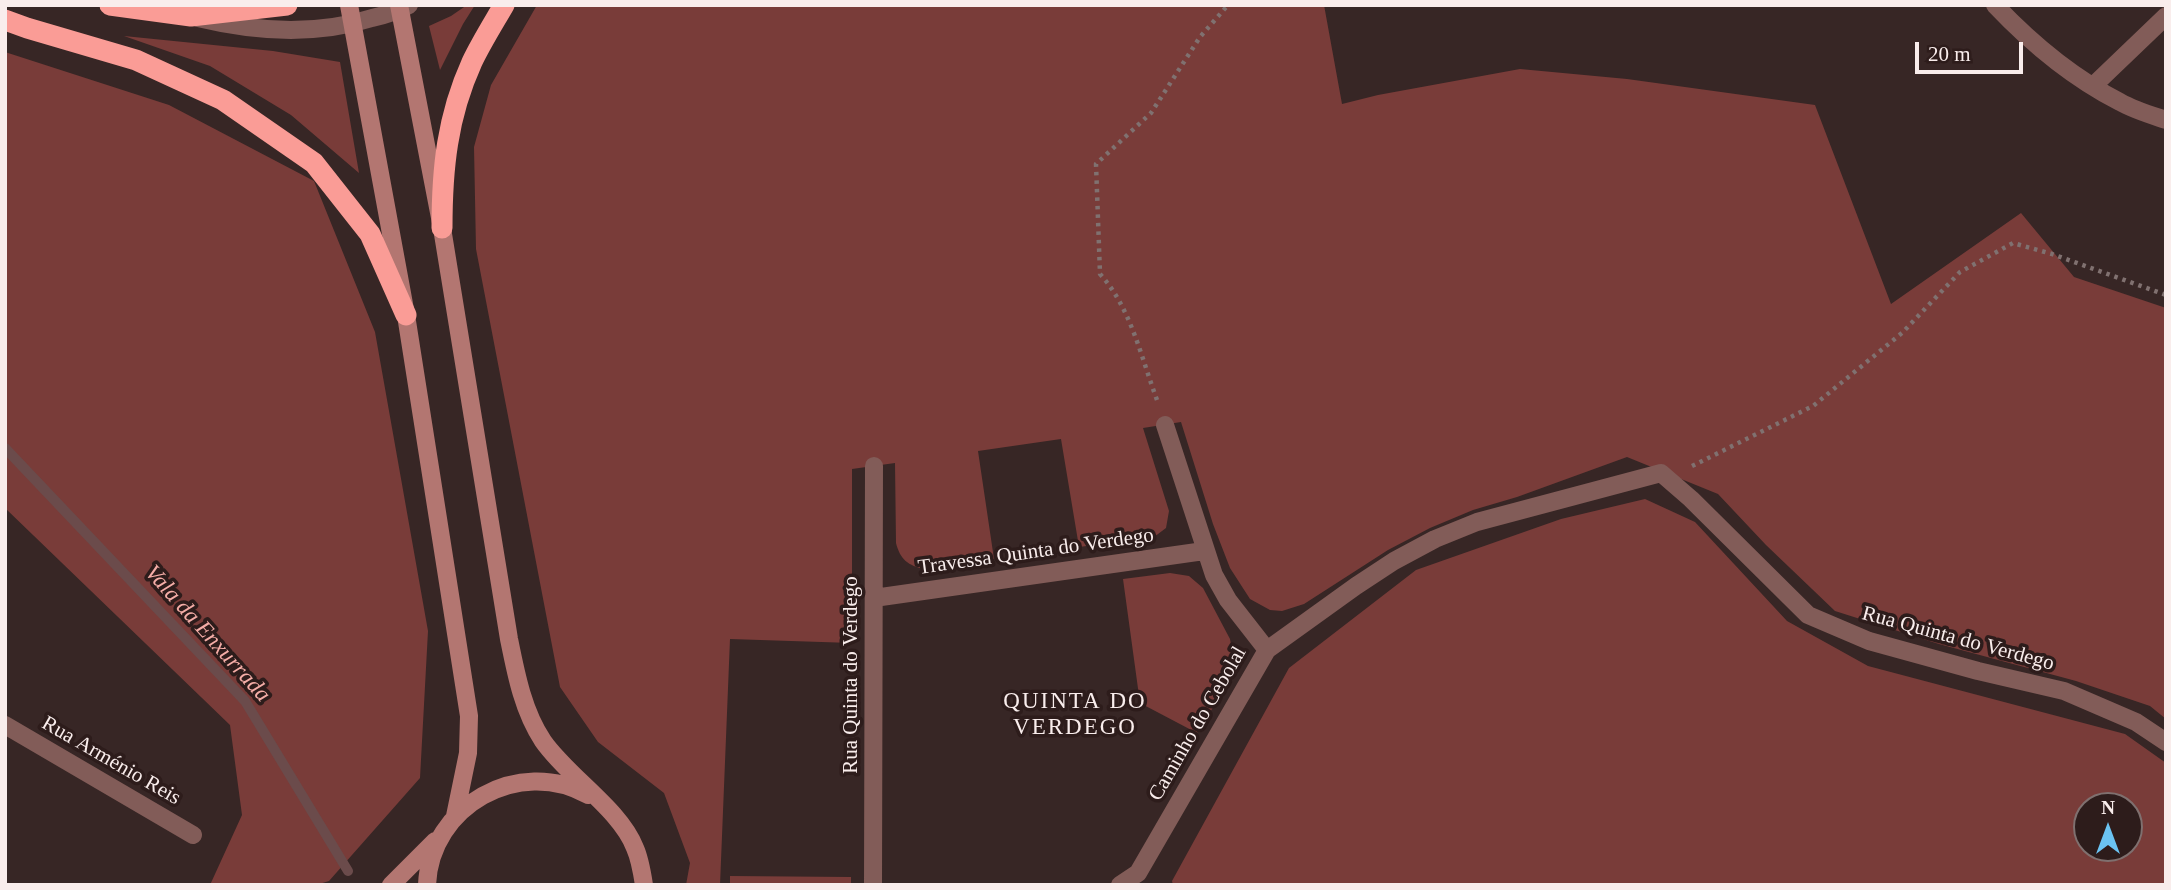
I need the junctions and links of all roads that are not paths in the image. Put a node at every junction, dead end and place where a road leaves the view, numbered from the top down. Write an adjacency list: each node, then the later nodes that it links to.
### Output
1 (110, 5): 7 (highway)
2 (287, 5): 7 (highway)
3 (349, 5): 10 (main road)
4 (504, 5): 13 (highway)
5 (1995, 5): 11 (street)
6 (402, 7): 10 (street); 13 (main road)
7 (191, 16): 10 (street)
8 (2166, 16): 11 (street)
9 (5, 20): 14 (highway)
10 (353, 24): 14 (main road)
11 (2092, 86): 12 (street)
12 (2166, 121)
13 (442, 228): 22 (main road)
14 (407, 315): 23 (main road)
15 (1166, 425): 17 (street, Caminho do Cebolal)
16 (874, 466): 18 (street, Rua Quinta do Verdego)
17 (1204, 551): 18 (street, Travessa Quinta do Verdego); 19 (street, Caminho do Cebolal)
18 (874, 598): 29 (street, Rua Quinta do Verdego)
19 (1267, 650): 21 (street, Rua Quinta do Verdego); 30 (street, Caminho do Cebolal)
20 (5, 725): 25 (street, Rua Arménio Reis)
21 (2166, 742)
22 (597, 800): 23 (main road); 28 (main road)
23 (455, 816): 24 (main road)
24 (442, 834): 26 (main road); 27 (main road)
25 (193, 835)
26 (391, 885)
27 (427, 885)
28 (643, 885)
29 (873, 885)
30 (1121, 885)

